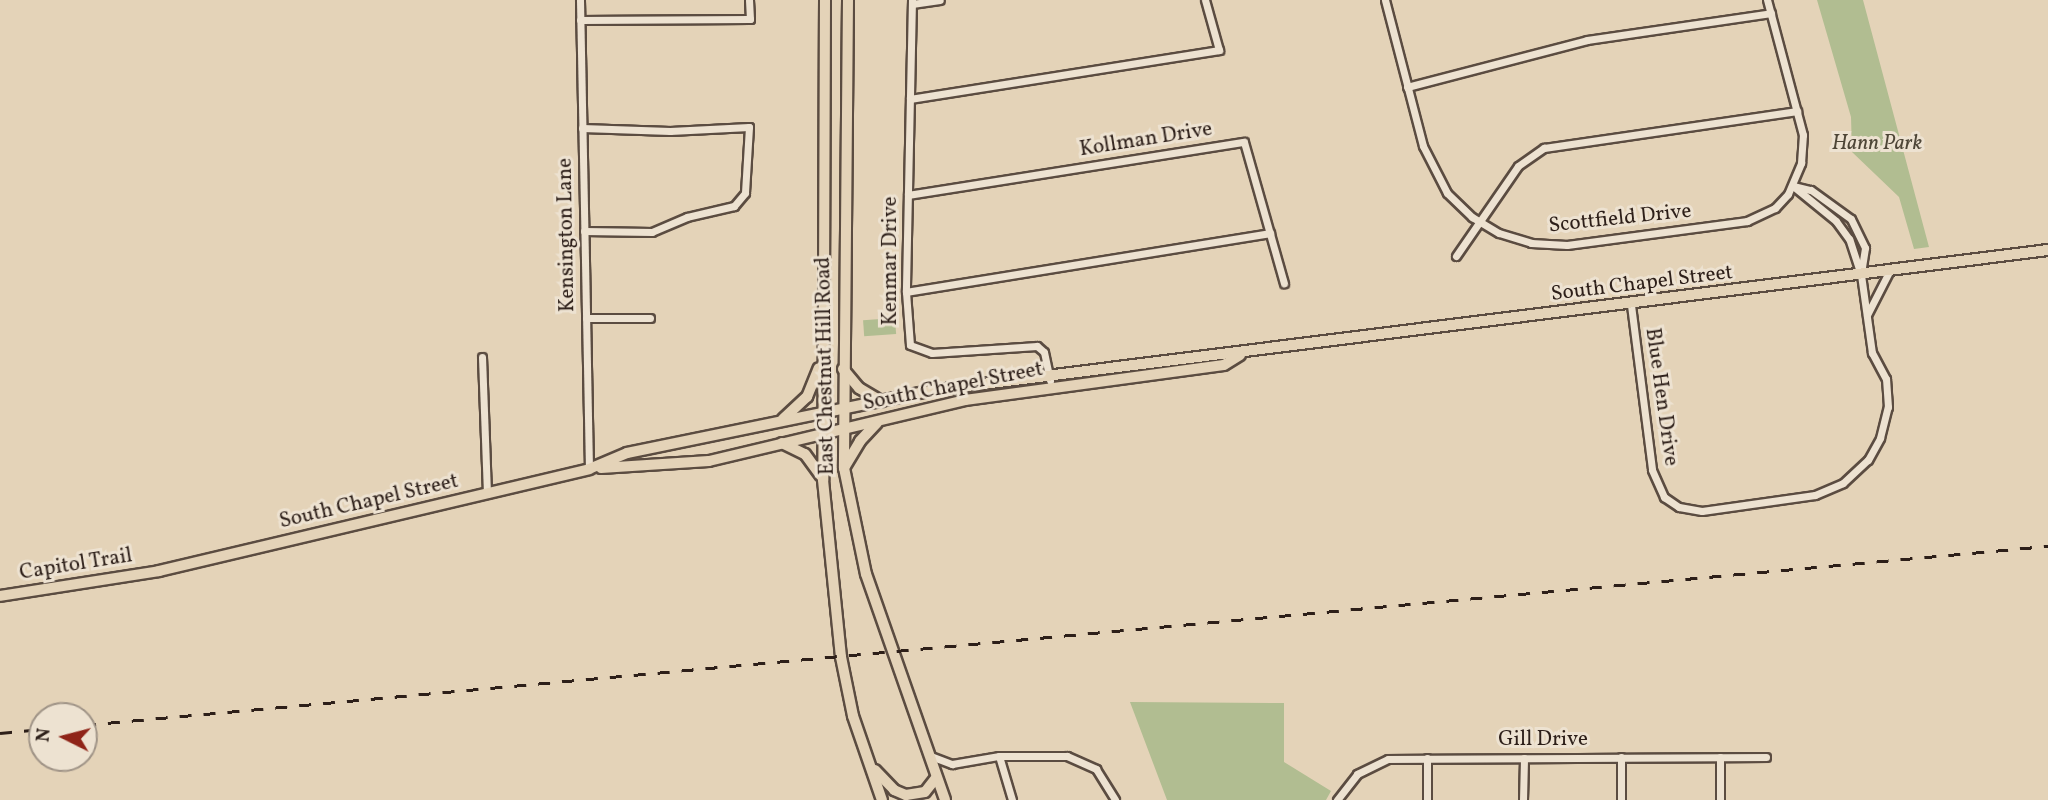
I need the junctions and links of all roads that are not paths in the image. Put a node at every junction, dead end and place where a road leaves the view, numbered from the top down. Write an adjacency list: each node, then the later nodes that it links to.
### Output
1 (580, 0): 11 (street, Kensington Lane)
2 (749, 0): 11 (street)
3 (825, 0): 33 (main road, East Chestnut Hill Road)
4 (848, 0): 34 (main road, East Chestnut Hill Road)
5 (940, 0): 9 (street)
6 (1205, 0): 13 (street)
7 (1385, 0): 12 (street, Scottfield Drive)
8 (1767, 0): 10 (street)
9 (912, 2): 13 (street, Kenmar Drive)
10 (1771, 13): 12 (street); 14 (street)
11 (580, 20): 15 (street, Kensington Lane)
12 (1407, 87): 18 (street, Scottfield Drive)
13 (910, 99): 17 (street, Kenmar Drive)
14 (1797, 111): 16 (street); 18 (street)
15 (582, 128): 19 (street, Kensington Lane); 19 (street)
16 (1793, 186): 18 (street, Scottfield Drive); 24 (street); 24 (street)
17 (908, 195): 20 (street, Kollman Drive); 26 (street, Kenmar Drive)
18 (1479, 221): 22 (street)
19 (584, 231): 29 (street, Kensington Lane)
20 (1270, 233): 25 (street, Kollman Drive); 26 (street)
21 (2048, 250): 23 (main road, South Chapel Street)
22 (1456, 256)
23 (1889, 272): 24 (main road, South Chapel Street); 28 (street)
24 (1861, 275): 27 (main road, South Chapel Street); 28 (street, Blue Hen Drive)
25 (1284, 284)
26 (906, 292): 35 (street, Kenmar Drive)
27 (1631, 305): 28 (street, Blue Hen Drive); 31 (main road, South Chapel Street)
28 (1867, 316)
29 (586, 318): 30 (street); 46 (street, Kensington Lane)
30 (650, 318)
31 (1240, 355): 35 (main road, South Chapel Street); 36 (main road, South Chapel Street)
32 (482, 357): 48 (street)
33 (822, 363): 39 (main road, East Chestnut Hill Road); 41 (main road)
34 (842, 369): 37 (main road); 38 (main road, East Chestnut Hill Road)
35 (1049, 373): 36 (street, Kenmar Drive); 37 (main road, South Chapel Street)
36 (1052, 388): 40 (main road, South Chapel Street)
37 (881, 401): 38 (main road, South Chapel Street)
38 (843, 409): 39 (main road, South Chapel Street); 42 (main road, East Chestnut Hill Road)
39 (821, 413): 41 (main road, South Chapel Street); 43 (main road, East Chestnut Hill Road)
40 (880, 420): 42 (main road, South Chapel Street); 45 (main road)
41 (778, 423): 46 (main road, South Chapel Street)
42 (843, 429): 43 (main road, South Chapel Street); 45 (main road, East Chestnut Hill Road)
43 (821, 434): 44 (main road, South Chapel Street); 47 (main road, East Chestnut Hill Road)
44 (782, 443): 46 (main road, South Chapel Street); 47 (main road)
45 (845, 468): 51 (main road, East Chestnut Hill Road)
46 (589, 469): 48 (main road, South Chapel Street)
47 (823, 480): 52 (main road, East Chestnut Hill Road)
48 (487, 494): 49 (main road, South Chapel Street)
49 (159, 571): 50 (main road, Capitol Trail)
50 (0, 596)
51 (927, 754): 59 (street); 60 (main road, East Chestnut Hill Road)
52 (865, 756): 60 (main road); 61 (main road, East Chestnut Hill Road)
53 (999, 756): 59 (street); 63 (street); 64 (street)
54 (1621, 757): 55 (street, Gill Drive); 58 (street, Gill Drive); 68 (street)
55 (1720, 757): 56 (street, Gill Drive); 69 (street)
56 (1766, 757)
57 (1427, 758): 58 (street, Gill Drive); 65 (street, Gill Drive); 66 (street)
58 (1524, 758): 67 (street)
59 (952, 764): 60 (street)
60 (936, 778): 62 (main road, East Chestnut Hill Road)
61 (882, 800)
62 (944, 800)
63 (1012, 800)
64 (1115, 800)
65 (1337, 800)
66 (1427, 800)
67 (1523, 800)
68 (1621, 800)
69 (1720, 800)

